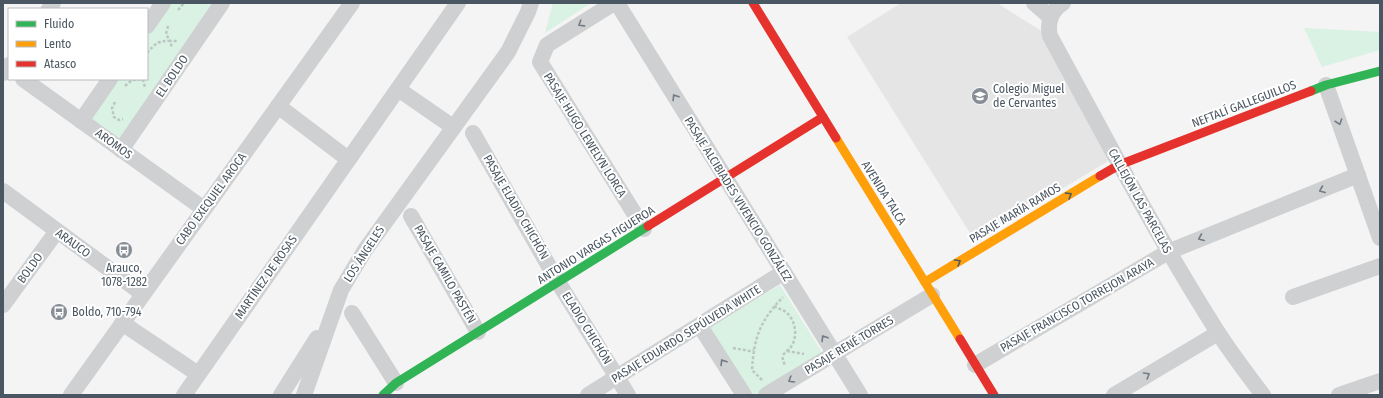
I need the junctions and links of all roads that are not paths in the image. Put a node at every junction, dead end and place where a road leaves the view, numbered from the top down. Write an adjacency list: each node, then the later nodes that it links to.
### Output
1 (163, 3): 11 (street)
2 (222, 3): 22 (street, EL BOLDO)
3 (352, 3): 17 (street, CABO EXEQUIEL AROCA)
4 (458, 3): 16 (street, MARTÍNEZ DE ROSAS)
5 (531, 3): 20 (street, LOS ÁNGELES)
6 (615, 3): 26 (street, PASAJE ALCIBIADES VIVENCIO GONZÁLEZ, one-way to 6); 30 (street, PASAJE HUGO LEWELYN LORCA, one-way to 30)
7 (753, 3): 18 (street, AVENIDA TALCA)
8 (1034, 3): 10 (street)
9 (1063, 3): 10 (street)
10 (1050, 18): 24 (street, CALLEJÓN LAS PARCELAS)
11 (148, 25)
12 (1380, 71): 15 (street, NEFTALÍ GALLEGUILLOS)
13 (24, 80): 19 (street, AROMOS)
14 (117, 84): 19 (street)
15 (1326, 85): 24 (street, NEFTALÍ GALLEGUILLOS); 25 (street, one-way to 25)
16 (398, 89): 20 (street); 23 (street, MARTÍNEZ DE ROSAS)
17 (278, 106): 23 (street); 28 (street, CABO EXEQUIEL AROCA)
18 (823, 117): 26 (street, ANTONIO VARGAS FIGUEROA); 37 (street, AVENIDA TALCA)
19 (81, 121): 22 (street, AROMOS)
20 (453, 127): 42 (street, LOS ÁNGELES)
21 (472, 133): 36 (street, PASAJE ELADIO CHICHÓN)
22 (122, 150): 28 (street, AROMOS)
23 (348, 160): 49 (street, MARTÍNEZ DE ROSAS)
24 (1119, 165): 33 (street, CALLEJÓN LAS PARCELAS); 37 (street, PASAJE MARÍA RAMOS, one-way to 24)
25 (1358, 175): 32 (street); 33 (street, PASAJE FRANCISCO TORREJON ARAYA, one-way to 33)
26 (725, 178): 30 (street, ANTONIO VARGAS FIGUEROA); 35 (street, PASAJE ALCIBIADES VIVENCIO GONZÁLEZ)
27 (3, 191): 31 (street, ARAUCO)
28 (204, 209): 38 (street, CABO EXEQUIEL AROCA)
29 (411, 216): 45 (street, PASAJE CAMILO PASTÉN)
30 (644, 228): 36 (street, ANTONIO VARGAS FIGUEROA)
31 (57, 231): 38 (street, ARAUCO); 40 (street, BOLDO)
32 (1380, 238)
33 (1168, 252): 46 (street, CALLEJÓN LAS PARCELAS); 48 (street, PASAJE FRANCISCO TORREJON ARAYA)
34 (1380, 266): 39 (street)
35 (784, 272): 44 (street, PASAJE EDUARDO SEPÚLVEDA WHITE); 47 (street, PASAJE ALCIBIADES VIVENCIO GONZÁLEZ, one-way to 35)
36 (558, 282): 45 (street, ANTONIO VARGAS FIGUEROA); 50 (street, ELADIO CHICHÓN)
37 (928, 288): 47 (street, PASAJE RENÉ TORRES); 48 (street, AVENIDA TALCA)
38 (143, 294): 43 (street, CABO EXEQUIEL AROCA)
39 (1293, 297)
40 (3, 305)
41 (352, 313): 53 (street)
42 (333, 314): 56 (street); 57 (street, LOS ÁNGELES)
43 (122, 323): 49 (street); 54 (street, CABO EXEQUIEL AROCA)
44 (700, 326): 50 (street, PASAJE EDUARDO SEPÚLVEDA WHITE); 60 (street, one-way to 44)
45 (478, 332): 53 (street, ANTONIO VARGAS FIGUEROA)
46 (1218, 333): 63 (street, one-way to 46); 64 (street, CALLEJÓN LAS PARCELAS)
47 (834, 354): 52 (street, PASAJE RENÉ TORRES, one-way to 52); 61 (street, PASAJE ALCIBIADES VIVENCIO GONZÁLEZ)
48 (975, 365): 62 (street, AVENIDA TALCA)
49 (198, 374): 55 (street, MARTÍNEZ DE ROSAS)
50 (617, 376): 58 (street, PASAJE EDUARDO SEPÚLVEDA WHITE); 59 (street, ELADIO CHICHÓN)
51 (1380, 381): 65 (street)
52 (767, 388)
53 (391, 391)
54 (71, 395)
55 (184, 395)
56 (280, 395)
57 (304, 395)
58 (588, 395)
59 (628, 395)
60 (744, 395)
61 (860, 395)
62 (994, 395)
63 (1114, 395)
64 (1263, 395)
65 (1339, 395)

